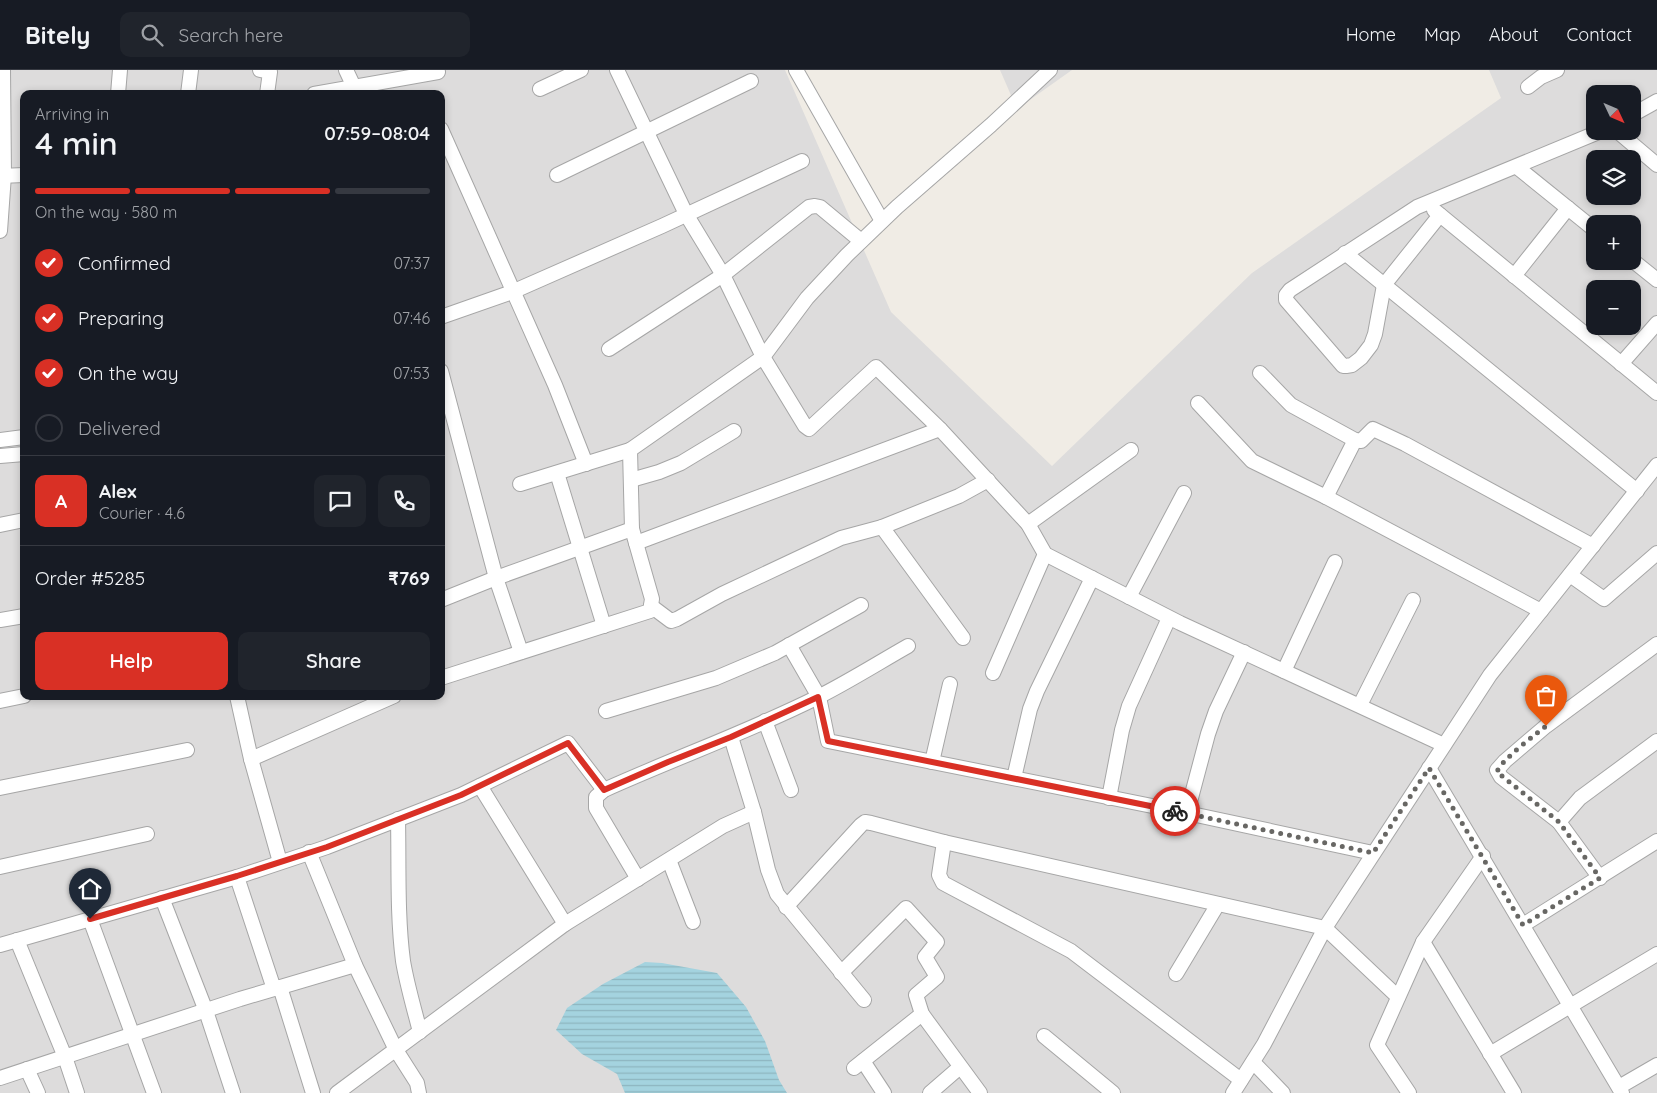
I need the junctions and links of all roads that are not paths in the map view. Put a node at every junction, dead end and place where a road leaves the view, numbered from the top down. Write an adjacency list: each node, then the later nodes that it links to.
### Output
1 (3, 70): 32 (street)
2 (120, 70): 17 (street)
3 (191, 70): 18 (street)
4 (260, 70): 19 (street)
5 (346, 70): 14 (street)
6 (437, 70): 14 (street)
7 (581, 70): 16 (street)
8 (617, 70): 23 (street)
9 (796, 70): 37 (street)
10 (1050, 70): 37 (street)
11 (1558, 70): 12 (street)
12 (1540, 74): 15 (street)
13 (751, 81): 23 (street)
14 (354, 87): 20 (street)
15 (1528, 87)
16 (540, 89)
17 (118, 90)
18 (188, 90)
19 (268, 90)
20 (337, 90)
21 (1657, 101): 22 (street)
22 (1641, 110)
23 (647, 132): 31 (street); 35 (street)
24 (1586, 137): 29 (street)
25 (1628, 140): 28 (street)
26 (447, 156): 47 (street)
27 (802, 161): 35 (street)
28 (1657, 165)
29 (1517, 167): 33 (street); 34 (street)
30 (20, 175): 32 (street)
31 (557, 175)
32 (2, 176): 39 (street)
33 (1426, 204): 36 (street); 41 (street)
34 (1568, 208): 38 (street); 44 (street)
35 (686, 214): 43 (street); 47 (street)
36 (1440, 215): 44 (street); 46 (street)
37 (882, 222): 40 (street)
38 (1586, 223)
39 (0, 231)
40 (861, 241): 43 (street); 51 (street)
41 (1345, 254): 46 (street); 46 (street)
42 (1641, 267): 45 (street)
43 (723, 276): 50 (street); 51 (street)
44 (1514, 276): 52 (street)
45 (1657, 280)
46 (1384, 285): 72 (street)
47 (512, 292): 48 (street); 66 (street)
48 (445, 316)
49 (1657, 323): 52 (street)
50 (609, 349)
51 (763, 357): 57 (street); 62 (street)
52 (1621, 364): 55 (street)
53 (1260, 373): 61 (street)
54 (445, 386): 87 (street)
55 (1657, 393)
56 (1198, 403): 74 (street)
57 (940, 429): 70 (street); 80 (street)
58 (734, 431): 69 (street)
59 (20, 438): 60 (street)
60 (0, 440)
61 (1355, 440): 74 (street); 81 (street)
62 (630, 450): 66 (street); 69 (street)
63 (1130, 450): 76 (street)
64 (20, 454): 65 (street)
65 (0, 456)
66 (586, 464): 68 (street)
67 (1657, 466): 72 (street)
68 (557, 473): 71 (street); 82 (street)
69 (631, 480): 79 (street)
70 (988, 480): 76 (street); 78 (street)
71 (520, 484)
72 (1637, 491): 81 (street)
73 (1184, 493): 89 (street)
74 (1326, 497): 94 (street)
75 (20, 521): 77 (street)
76 (1028, 524): 84 (street)
77 (0, 525)
78 (882, 527): 93 (street); 99 (street)
79 (632, 529): 80 (street); 82 (street)
80 (636, 543): 93 (street)
81 (1593, 546): 86 (street)
82 (581, 548): 87 (street); 98 (street)
83 (1657, 553): 86 (street)
84 (1045, 554): 88 (street); 106 (street)
85 (1335, 562): 105 (street)
86 (1570, 575): 94 (street)
87 (496, 578): 90 (street); 103 (street)
88 (1092, 578): 89 (street); 124 (street)
89 (1129, 597): 96 (street)
90 (445, 598)
91 (1413, 600): 114 (street)
92 (861, 605): 101 (street)
93 (651, 606): 98 (street)
94 (1541, 611): 119 (street)
95 (20, 617): 97 (street)
96 (1169, 618): 104 (street); 129 (street)
97 (0, 620)
98 (604, 626): 103 (street)
99 (963, 638)
100 (1657, 644): 133 (street)
101 (790, 645): 110 (street); 115 (street)
102 (908, 646): 110 (street)
103 (521, 652): 107 (street)
104 (1244, 652): 105 (street); 131 (street)
105 (1284, 670): 114 (street)
106 (993, 673)
107 (445, 677)
108 (950, 684): 122 (street)
109 (20, 697): 113 (street)
110 (818, 697): 116 (street); 122 (street)
111 (239, 700): 121 (street)
112 (385, 700): 121 (street)
113 (0, 701)
114 (1360, 705): 119 (street)
115 (606, 711)
116 (764, 721): 117 (street); 128 (street)
117 (731, 737): 127 (street); 130 (street)
118 (1657, 741): 133 (street)
119 (1444, 745): 123 (street)
120 (186, 750): 126 (street)
121 (251, 759): 141 (street)
122 (932, 762): 124 (street)
123 (1429, 768): 138 (street); 139 (street)
124 (1014, 778): 129 (street)
125 (480, 786): 127 (street); 132 (street); 151 (street)
126 (0, 788)
127 (604, 790): 145 (street)
128 (791, 790)
129 (1109, 798): 131 (street)
130 (754, 812): 140 (street); 148 (street)
131 (1187, 814): 138 (street)
132 (398, 819): 137 (street); 167 (street)
133 (1559, 822): 144 (street)
134 (147, 834): 142 (street)
135 (1657, 841): 144 (street)
136 (944, 842): 147 (street); 148 (street); 178 (street)
137 (309, 852): 141 (street); 158 (street)
138 (1373, 853): 153 (street)
139 (1483, 856): 152 (street); 155 (street)
140 (669, 860): 145 (street); 150 (street)
141 (280, 862): 143 (street)
142 (0, 867)
143 (237, 876): 146 (street); 161 (street)
144 (1600, 878): 152 (street)
145 (638, 879): 151 (street)
146 (162, 898): 149 (street); 165 (street)
147 (1218, 904): 153 (street); 160 (street)
148 (786, 907): 159 (street)
149 (90, 919): 154 (street); 168 (street)
150 (693, 922)
151 (565, 924): 167 (street)
152 (1523, 925): 164 (street)
153 (1325, 928): 162 (street); 173 (street)
154 (18, 940): 156 (street); 172 (street)
155 (1423, 942): 162 (street); 171 (street)
156 (0, 945)
157 (1657, 954): 164 (street)
158 (355, 965): 161 (street); 170 (street)
159 (841, 972): 163 (street); 166 (street)
160 (1176, 974)
161 (277, 988): 165 (street); 184 (street)
162 (1398, 997): 193 (street)
163 (864, 1000)
164 (1570, 1006): 171 (street); 179 (street)
165 (206, 1011): 168 (street); 183 (street)
166 (922, 1014): 175 (street); 187 (street)
167 (420, 1032): 170 (street)
168 (133, 1034): 172 (street); 182 (street)
169 (1044, 1036): 190 (street)
170 (396, 1050): 185 (street); 186 (street)
171 (1490, 1054): 194 (street)
172 (64, 1057): 176 (street); 181 (street)
173 (1253, 1062): 178 (street); 192 (street)
174 (1657, 1065): 179 (street)
175 (960, 1067): 188 (street); 189 (street)
176 (27, 1069): 177 (street); 180 (street)
177 (0, 1078)
178 (1241, 1080): 191 (street)
179 (1620, 1090)
180 (38, 1093)
181 (77, 1093)
182 (154, 1093)
183 (234, 1093)
184 (313, 1093)
185 (337, 1093)
186 (419, 1093)
187 (884, 1093)
188 (930, 1093)
189 (980, 1093)
190 (1113, 1093)
191 (1233, 1093)
192 (1283, 1093)
193 (1409, 1093)
194 (1514, 1093)

